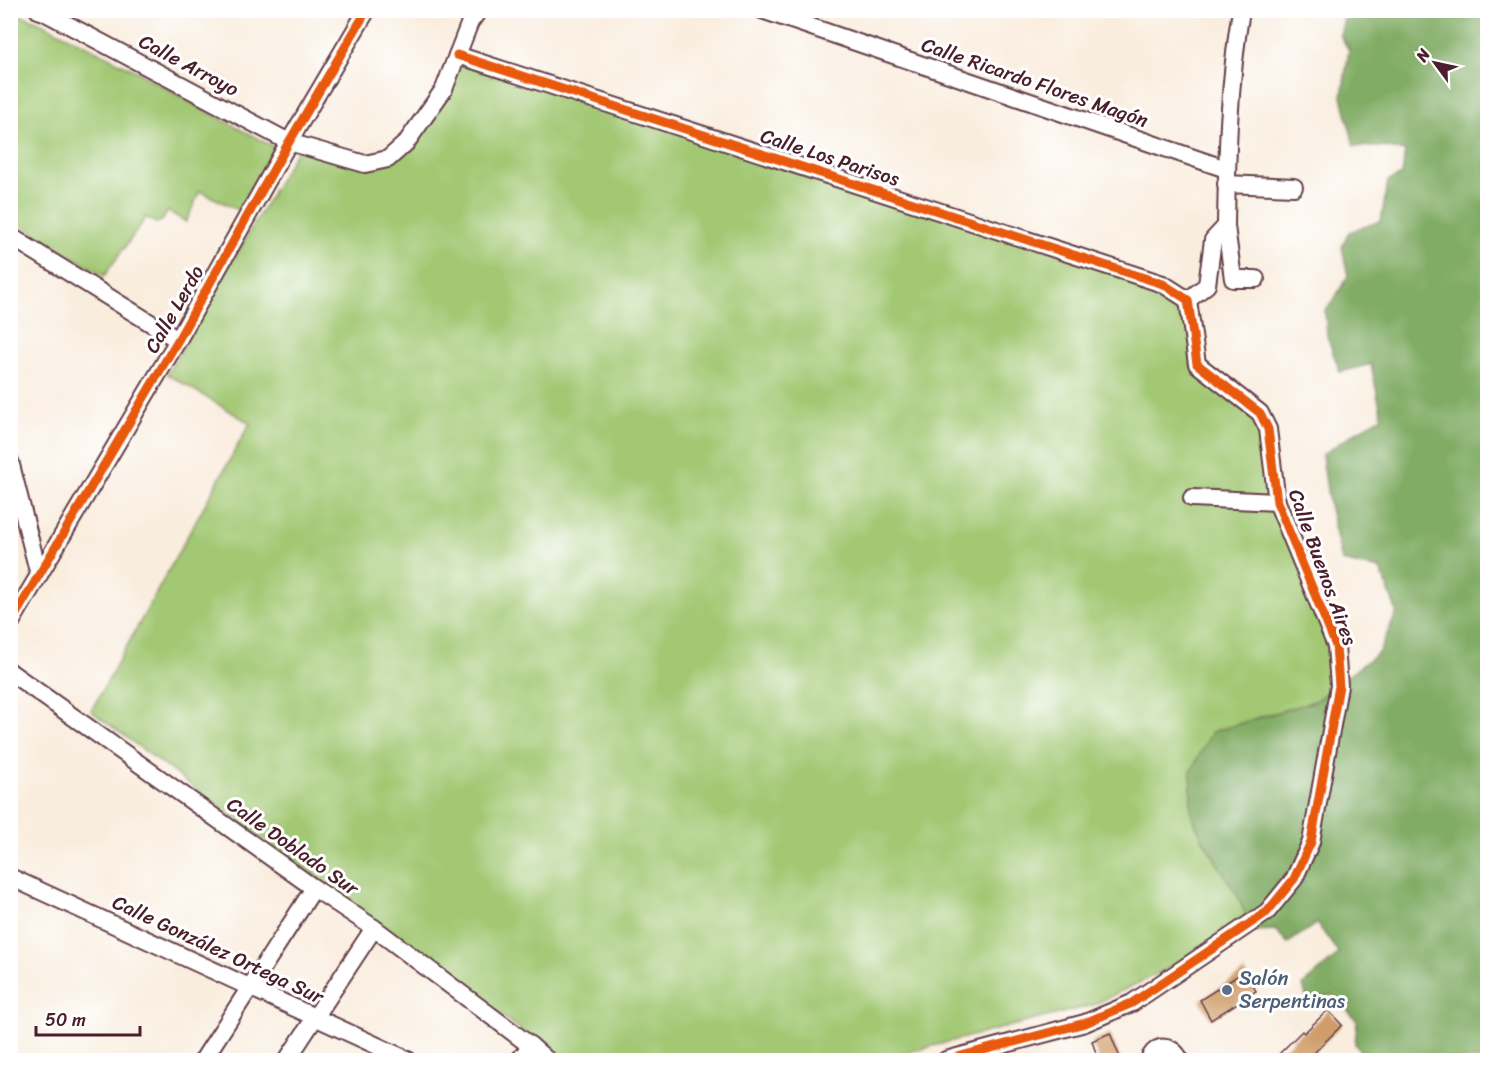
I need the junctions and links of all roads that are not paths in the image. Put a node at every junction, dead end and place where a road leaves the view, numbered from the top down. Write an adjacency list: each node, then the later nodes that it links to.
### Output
1 (38, 10): 7 (street, Calle Arroyo)
2 (368, 10): 7 (street, Calle Lerdo)
3 (479, 10): 6 (street, Calle Arroyo)
4 (762, 10): 8 (street, Calle Ricardo Flores Magón)
5 (1241, 10): 8 (street)
6 (458, 55): 7 (street, Calle Arroyo); 13 (street, Calle Los Parisos)
7 (289, 142): 14 (street, Calle Lerdo)
8 (1226, 177): 9 (street, Calle Ricardo Flores Magón); 10 (street)
9 (1294, 187)
10 (1226, 226): 12 (street); 13 (street)
11 (10, 236): 14 (street)
12 (1256, 279)
13 (1188, 300): 17 (street, Calle Buenos Aires)
14 (178, 340): 18 (street, Calle Lerdo)
15 (10, 461): 18 (street)
16 (1192, 498): 17 (street)
17 (1277, 502): 33 (street, Calle Buenos Aires)
18 (39, 576): 19 (street, Calle Lerdo)
19 (10, 624)
20 (10, 672): 22 (street, Calle Doblado Sur)
21 (10, 877): 24 (street, Calle González Ortega Sur)
22 (314, 888): 23 (street, Calle Doblado Sur); 24 (street)
23 (374, 928): 25 (street); 26 (street, Calle Doblado Sur)
24 (250, 987): 25 (street, Calle González Ortega Sur); 28 (street)
25 (316, 1017): 29 (street); 30 (street, Calle González Ortega Sur)
26 (531, 1046): 31 (street); 32 (street, Calle Doblado Sur)
27 (1146, 1059): 34 (street)
28 (202, 1060)
29 (287, 1060)
30 (408, 1060)
31 (519, 1060)
32 (548, 1060)
33 (946, 1060)
34 (1180, 1060)

